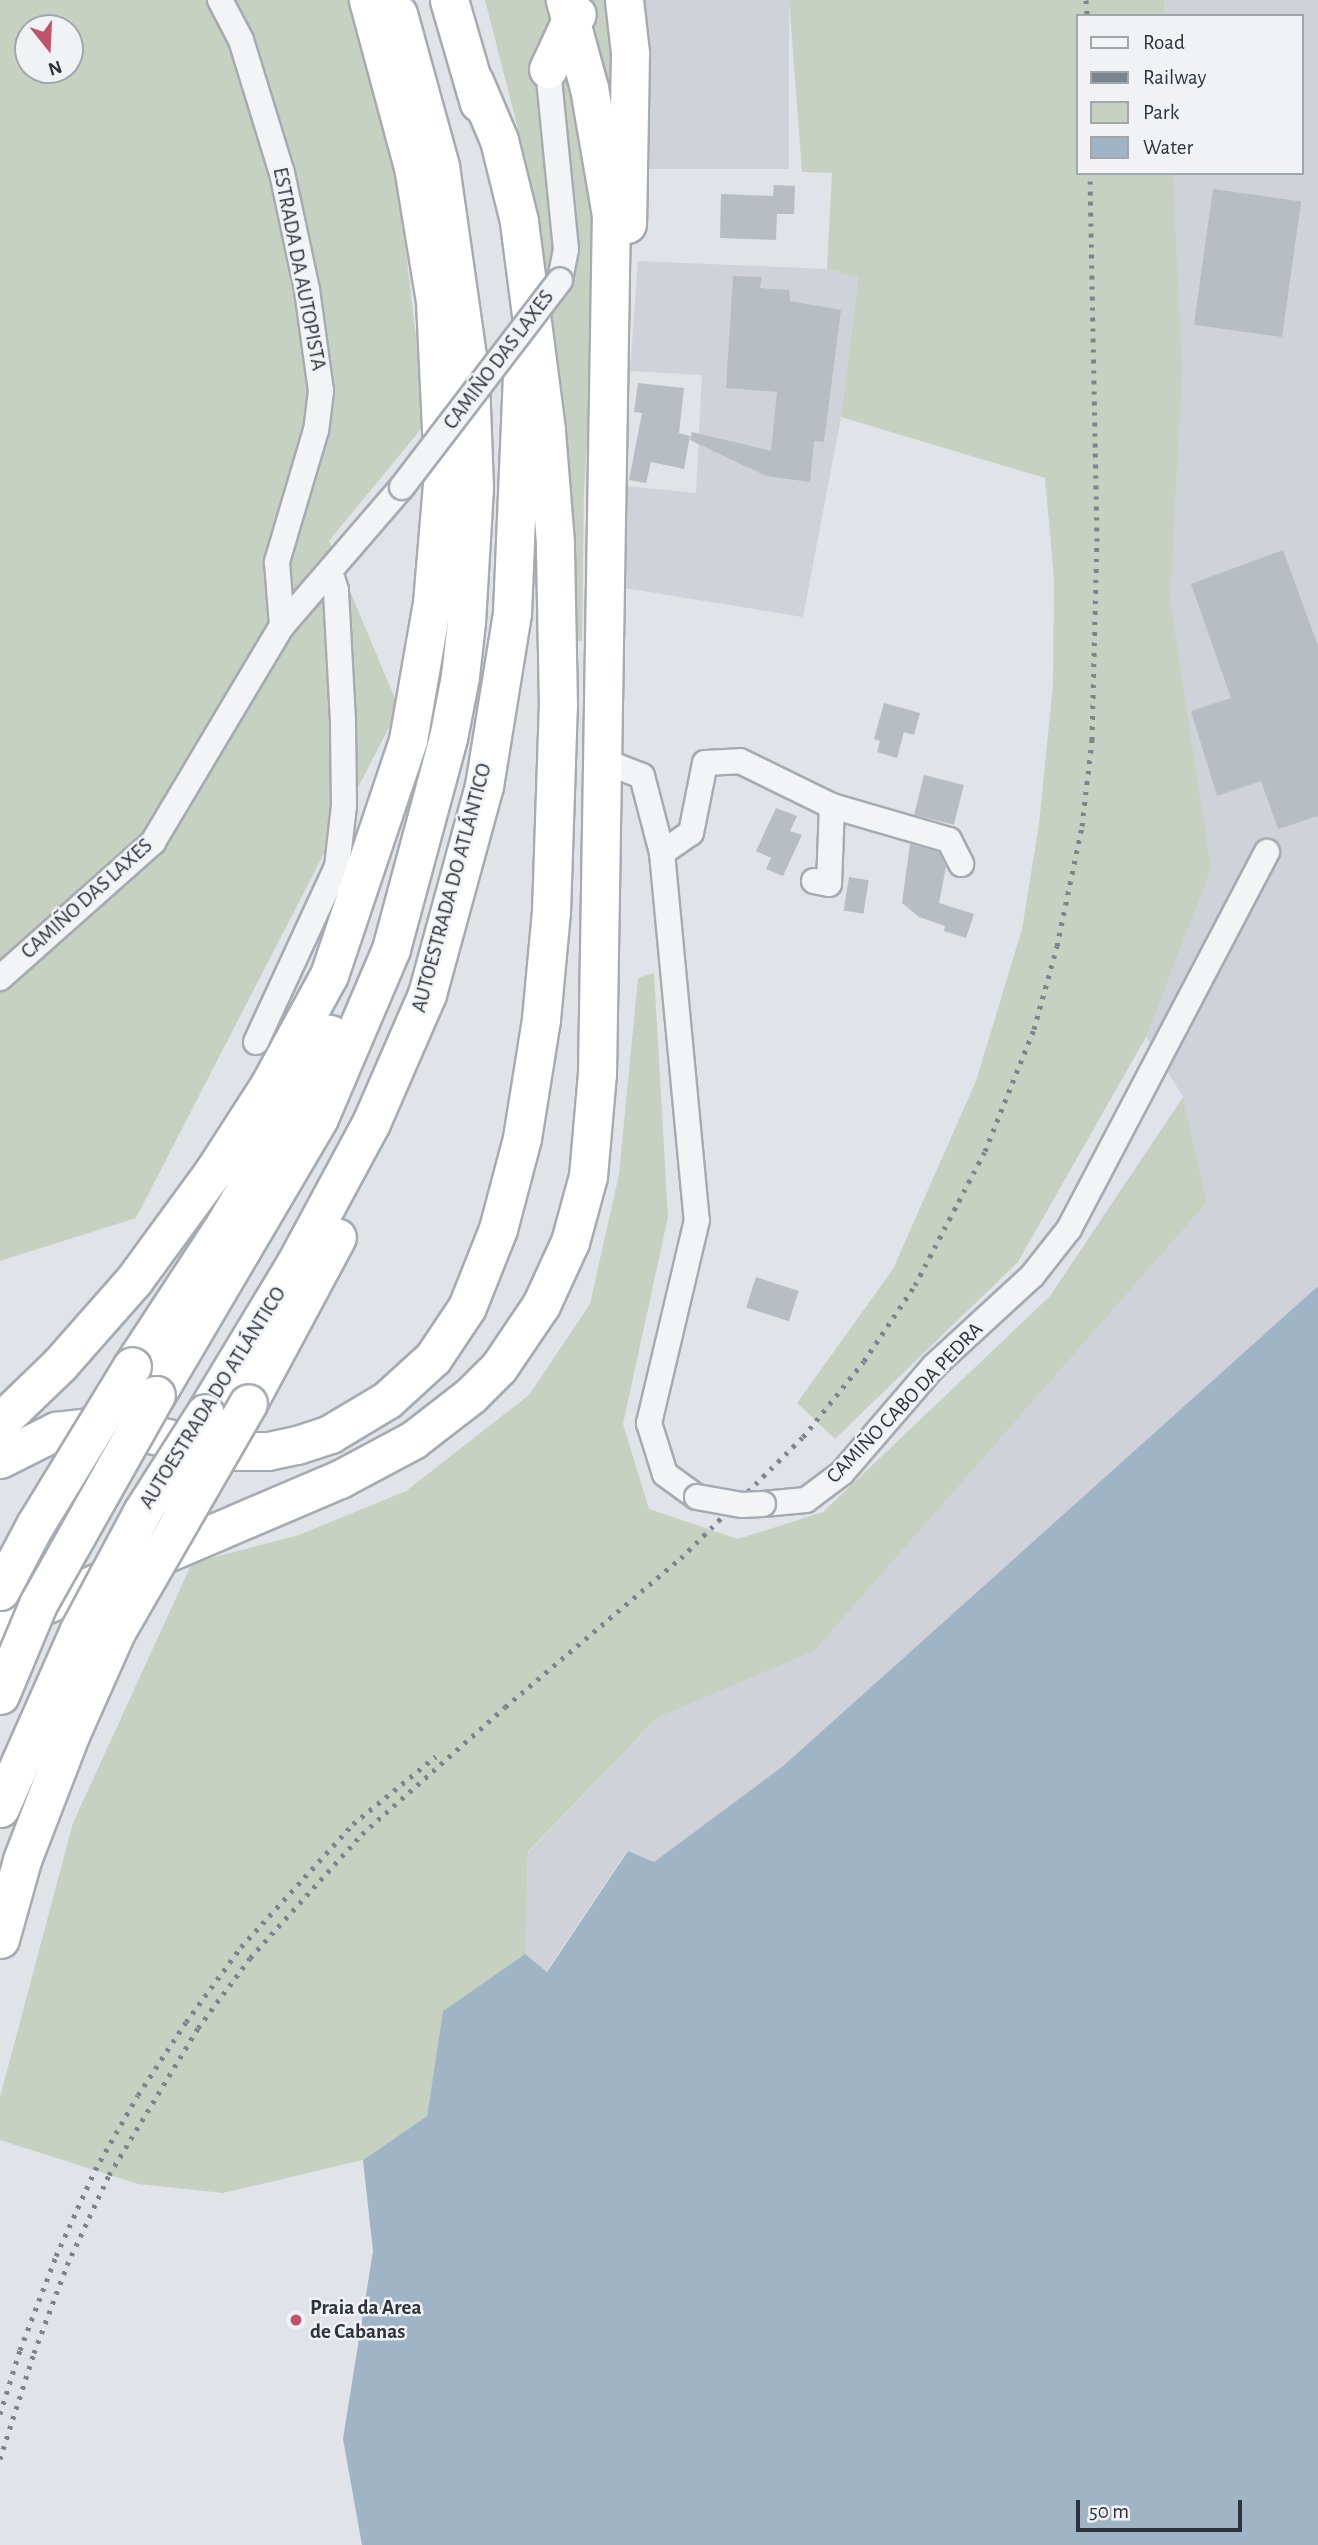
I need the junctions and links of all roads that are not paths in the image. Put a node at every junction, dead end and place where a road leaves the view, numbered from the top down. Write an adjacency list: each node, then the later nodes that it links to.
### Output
1 (220, 0): 13 (street, ESTRADA DA AUTOPISTA)
2 (368, 0): 22 (highway)
3 (394, 0): 10 (highway, AUTOESTRADA DO ATLÁNTICO)
4 (449, 0): 8 (highway, AUTOESTRADA DO ATLÁNTICO)
5 (625, 0): 9 (highway)
6 (569, 5): 7 (highway); 9 (highway)
7 (548, 69): 11 (street, CAMIÑO DAS LAXES, bridge)
8 (474, 81): 12 (highway, AUTOESTRADA DO ATLÁNTICO); 23 (highway)
9 (609, 470): 14 (highway)
10 (474, 488): 24 (highway, bridge); 26 (highway, AUTOESTRADA DO ATLÁNTICO, bridge)
11 (330, 571): 13 (street, CAMIÑO DAS LAXES); 21 (street)
12 (512, 613): 27 (highway, AUTOESTRADA DO ATLÁNTICO, bridge); 28 (highway, bridge)
13 (282, 626): 20 (street, CAMIÑO DAS LAXES)
14 (601, 760): 17 (street, CAMIÑO CABO DA PEDRA); 25 (highway)
15 (832, 806): 17 (street); 18 (street); 19 (street)
16 (1267, 852): 17 (street, CAMIÑO CABO DA PEDRA, bridge)
17 (662, 853)
18 (961, 864)
19 (814, 881)
20 (0, 978)
21 (256, 1042)
22 (0, 1422)
23 (0, 1459)
24 (0, 1591)
25 (0, 1624)
26 (0, 1695)
27 (0, 1808)
28 (0, 1939)

